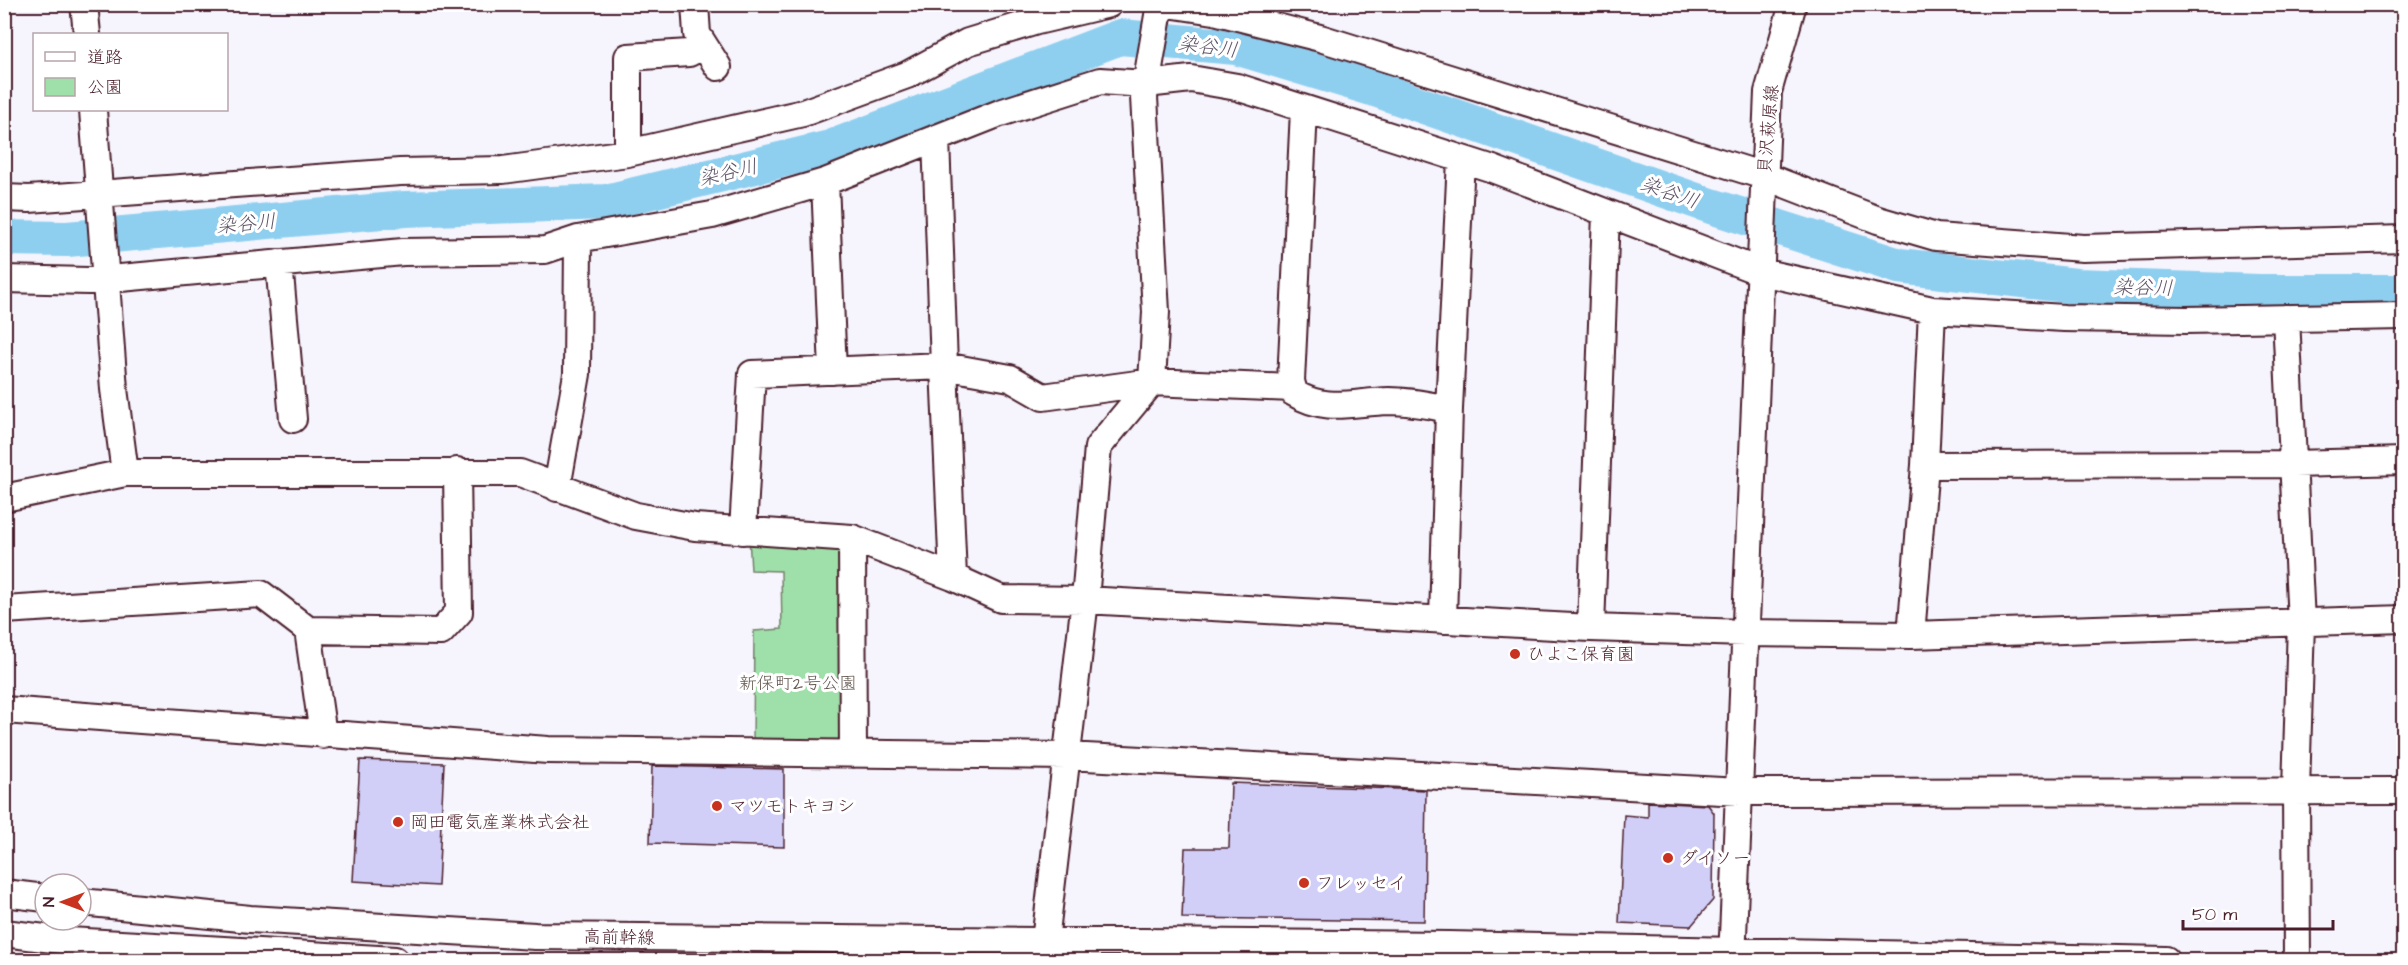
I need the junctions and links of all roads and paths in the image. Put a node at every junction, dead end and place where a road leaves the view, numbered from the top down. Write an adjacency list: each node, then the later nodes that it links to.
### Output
1 (84, 4): 7 (street)
2 (695, 4): 8 (street)
3 (1109, 4): 14 (street)
4 (1160, 4): 10 (street)
5 (1168, 4): 16 (street)
6 (1793, 4): 16 (street, 貝沢萩原線)
7 (87, 33)
8 (704, 45): 9 (street); 14 (street)
9 (718, 68)
10 (1146, 84): 11 (street); 13 (street); 32 (street)
11 (1304, 110): 15 (street); 33 (street)
12 (93, 111): 18 (street)
13 (936, 138): 17 (street); 30 (street)
14 (628, 153): 18 (street)
15 (1461, 159): 20 (street); 34 (street)
16 (1764, 180): 22 (street); 24 (street, 貝沢萩原線)
17 (825, 182): 21 (street); 31 (street)
18 (99, 196): 19 (street); 25 (street)
19 (4, 198)
20 (1606, 213): 24 (street); 51 (street)
21 (578, 239): 23 (street); 41 (street)
22 (2403, 239)
23 (279, 263): 25 (street); 35 (street)
24 (1761, 267): 27 (street); 53 (street, 貝沢萩原線)
25 (106, 275): 26 (street); 40 (street)
26 (4, 279)
27 (1932, 310): 29 (street); 38 (street)
28 (2403, 316): 29 (street)
29 (2286, 318): 37 (street)
30 (944, 366): 31 (street); 32 (street); 45 (street)
31 (833, 371): 43 (street)
32 (1152, 382): 33 (street); 46 (street)
33 (1293, 388): 34 (street)
34 (1449, 409): 49 (street)
35 (293, 419)
36 (2403, 461): 37 (street)
37 (2294, 464): 38 (street); 50 (street)
38 (1925, 465): 54 (street)
39 (457, 471): 40 (street); 41 (street); 52 (street)
40 (125, 473): 42 (street)
41 (557, 488): 43 (street)
42 (4, 498)
43 (744, 531): 44 (street)
44 (852, 538): 45 (street); 57 (street)
45 (953, 577): 46 (street)
46 (1085, 600): 49 (street); 58 (street)
47 (4, 610): 52 (street)
48 (2403, 619): 50 (street)
49 (1443, 620): 51 (street)
50 (2301, 622): 54 (street); 59 (street)
51 (1591, 628): 53 (street)
52 (308, 630): 56 (street)
53 (1745, 633): 54 (street); 61 (street, 貝沢萩原線)
54 (1911, 635)
55 (4, 710): 56 (street)
56 (323, 735): 57 (street)
57 (853, 754): 58 (street)
58 (1067, 756): 61 (street); 66 (street)
59 (2296, 791): 60 (street); 61 (street); 71 (street)
60 (2403, 791)
61 (1740, 792): 68 (street, 貝沢萩原線)
62 (4, 893): 63 (street)
63 (33, 897)
64 (93, 903): 66 (street, 高前幹線)
65 (4, 933): 69 (street)
66 (1045, 951): 67 (street, 高前幹線)
67 (1449, 953): 68 (street, 高前幹線)
68 (1732, 955): 70 (street, 高前幹線)
69 (395, 960)
70 (2166, 960)
71 (2297, 960)

